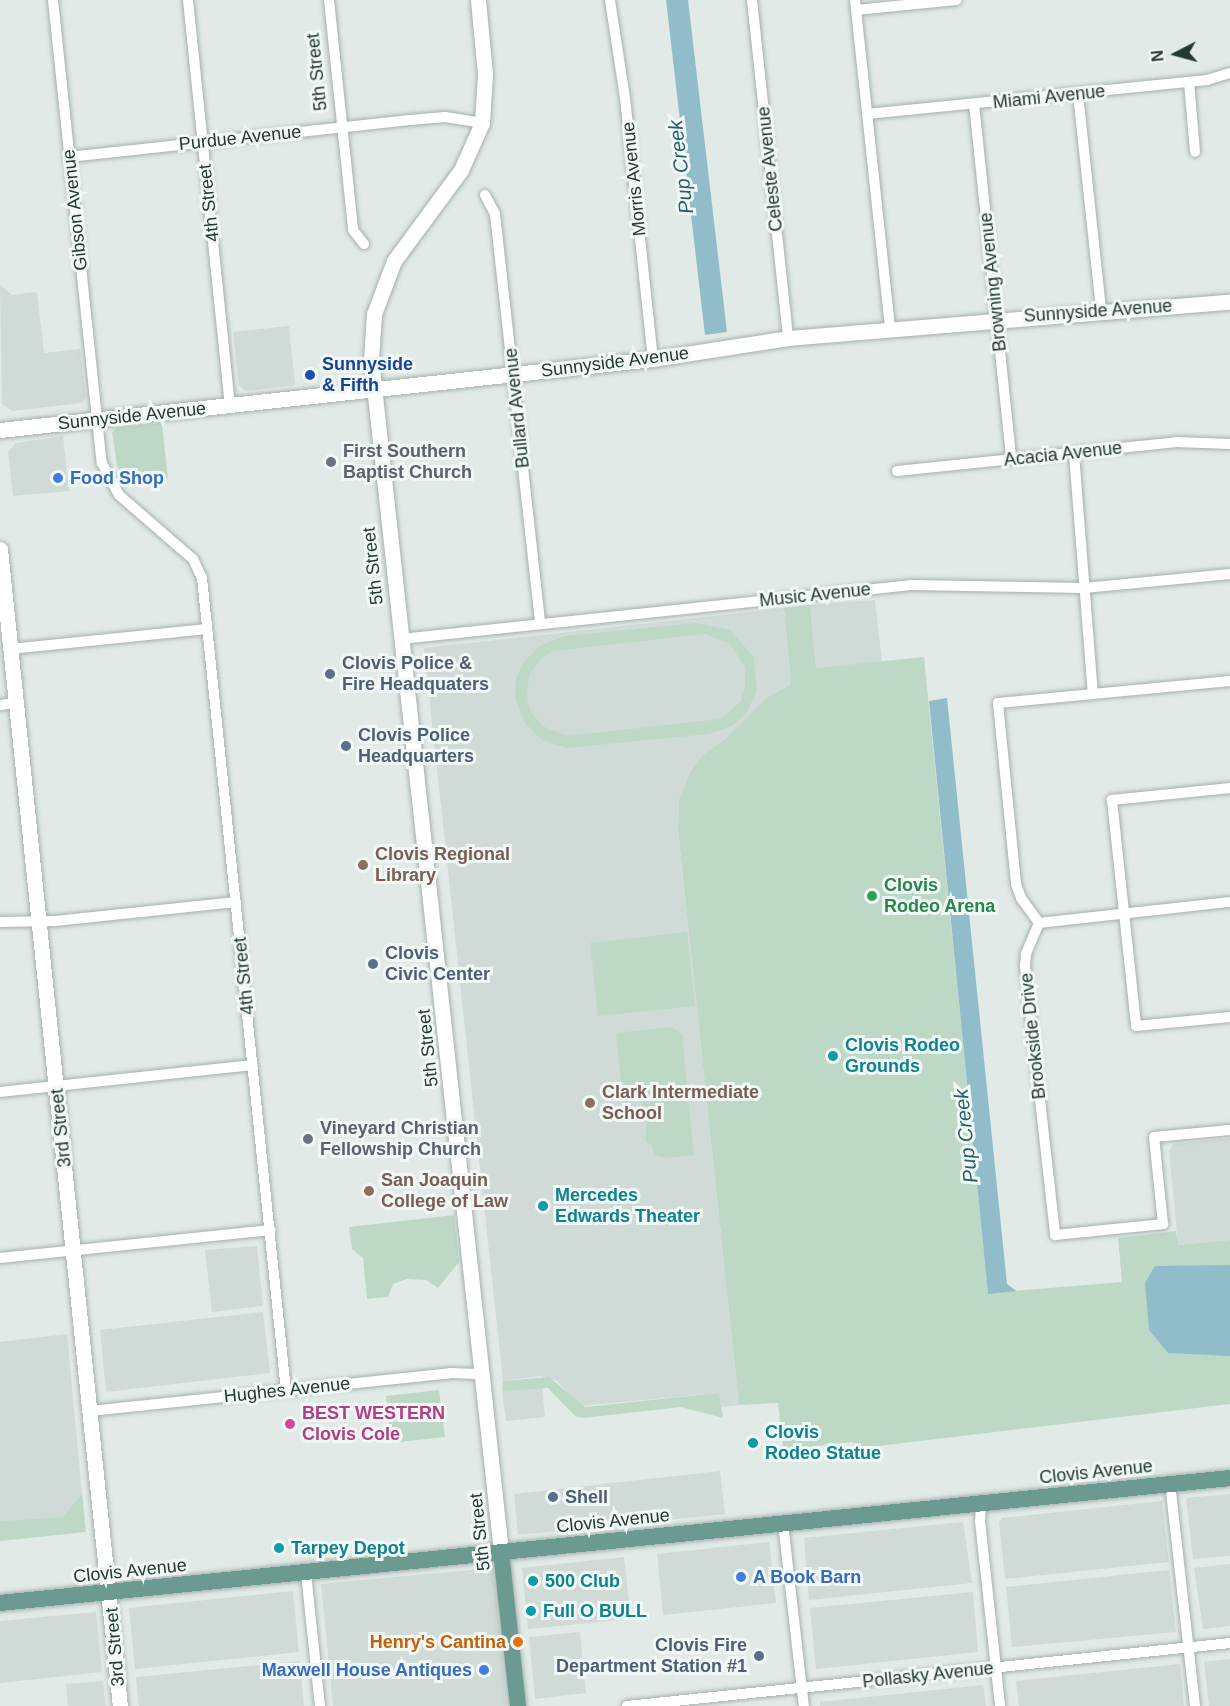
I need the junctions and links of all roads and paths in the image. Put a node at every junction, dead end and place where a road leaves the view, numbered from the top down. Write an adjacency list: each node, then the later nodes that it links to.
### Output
1 (53, 0): 18 (street, Gibson Avenue)
2 (188, 0): 16 (street, 4th Street)
3 (329, 0): 15 (street, 5th Street)
4 (478, 0): 14 (main road)
5 (610, 0): 26 (street, Morris Avenue)
6 (752, 0): 25 (street, Celeste Avenue)
7 (957, 0): 8 (street)
8 (856, 5): 13 (street)
9 (1230, 73): 10 (street, Miami Avenue)
10 (1189, 82): 11 (street, Miami Avenue); 17 (street)
11 (1078, 94): 12 (street, Miami Avenue); 22 (street)
12 (974, 104): 13 (street, Miami Avenue); 23 (street, Browning Avenue)
13 (867, 114): 24 (street)
14 (482, 123): 15 (street, Purdue Avenue); 28 (main road)
15 (342, 128): 16 (street, Purdue Avenue); 20 (street, 5th Street)
16 (202, 142): 18 (street, Purdue Avenue); 29 (street, 4th Street)
17 (1196, 152)
18 (69, 157): 30 (street, Gibson Avenue)
19 (485, 195): 27 (street, Bullard Avenue)
20 (364, 244)
21 (1230, 302): 22 (main road, Sunnyside Avenue)
22 (1101, 311): 23 (main road, Sunnyside Avenue)
23 (996, 318): 24 (main road, Sunnyside Avenue); 34 (street, Browning Avenue)
24 (890, 328): 25 (main road, Sunnyside Avenue)
25 (788, 338): 26 (main road, Sunnyside Avenue)
26 (653, 359): 27 (main road, Sunnyside Avenue)
27 (513, 375): 28 (main road, Sunnyside Avenue); 41 (street, Bullard Avenue)
28 (373, 387): 29 (main road, Sunnyside Avenue); 43 (main road, 5th Street)
29 (230, 406): 30 (main road, Sunnyside Avenue)
30 (98, 420): 31 (main road, Sunnyside Avenue); 37 (street, Gibson Avenue)
31 (0, 430)
32 (1230, 444): 33 (street, Acacia Avenue)
33 (1074, 454): 34 (street, Acacia Avenue); 40 (street)
34 (1011, 459): 35 (street, Acacia Avenue)
35 (897, 471)
36 (0, 549): 38 (main road, 3rd Street)
37 (196, 563): 42 (street, 4th Street)
38 (1, 568): 44 (main road, 3rd Street)
39 (1230, 574): 40 (street, Music Avenue)
40 (1084, 588): 41 (street, Music Avenue); 46 (street)
41 (540, 624): 43 (street, Music Avenue)
42 (207, 628): 44 (street); 49 (street, 4th Street)
43 (401, 639): 63 (main road, 5th Street)
44 (10, 649): 47 (main road, 3rd Street)
45 (1230, 681): 46 (street)
46 (1093, 694): 54 (street)
47 (8, 704): 52 (main road, 3rd Street)
48 (1230, 788): 51 (street)
49 (236, 902): 52 (street); 56 (street, 4th Street)
50 (1230, 902): 51 (street)
51 (1124, 913): 54 (street); 55 (street)
52 (39, 920): 53 (street); 57 (main road, 3rd Street)
53 (0, 922)
54 (1039, 923): 59 (street, Brookside Drive)
55 (1230, 1017)
56 (253, 1065): 57 (street); 60 (street, 4th Street)
57 (57, 1086): 58 (street); 61 (main road, 3rd Street)
58 (0, 1092)
59 (1230, 1130)
60 (270, 1230): 61 (street); 64 (street, 4th Street)
61 (73, 1251): 62 (street); 65 (main road, 3rd Street)
62 (0, 1258)
63 (483, 1374): 64 (street, Hughes Avenue); 70 (main road, 5th Street)
64 (286, 1391): 65 (street, Hughes Avenue)
65 (90, 1411): 72 (main road, 3rd Street)
66 (1230, 1478): 67 (main road, Clovis Avenue)
67 (1170, 1483): 68 (main road, Clovis Avenue); 75 (street)
68 (981, 1504): 69 (main road, Clovis Avenue); 76 (street)
69 (783, 1523): 70 (main road, Clovis Avenue); 77 (street)
70 (501, 1552): 71 (main road, Clovis Avenue); 81 (main road, 5th Street)
71 (306, 1573): 72 (main road, Clovis Avenue); 80 (street)
72 (110, 1593): 73 (main road, Clovis Avenue); 79 (main road, 3rd Street)
73 (0, 1603)
74 (1230, 1643): 75 (street, Pollasky Avenue)
75 (1188, 1647): 76 (street, Pollasky Avenue); 85 (street)
76 (996, 1668): 77 (street, Pollasky Avenue); 84 (street)
77 (801, 1688): 78 (street, Pollasky Avenue); 83 (street)
78 (655, 1704): 82 (street, Pollasky Avenue)
79 (120, 1706)
80 (320, 1706)
81 (518, 1706)
82 (627, 1706)
83 (804, 1706)
84 (1000, 1706)
85 (1195, 1706)

